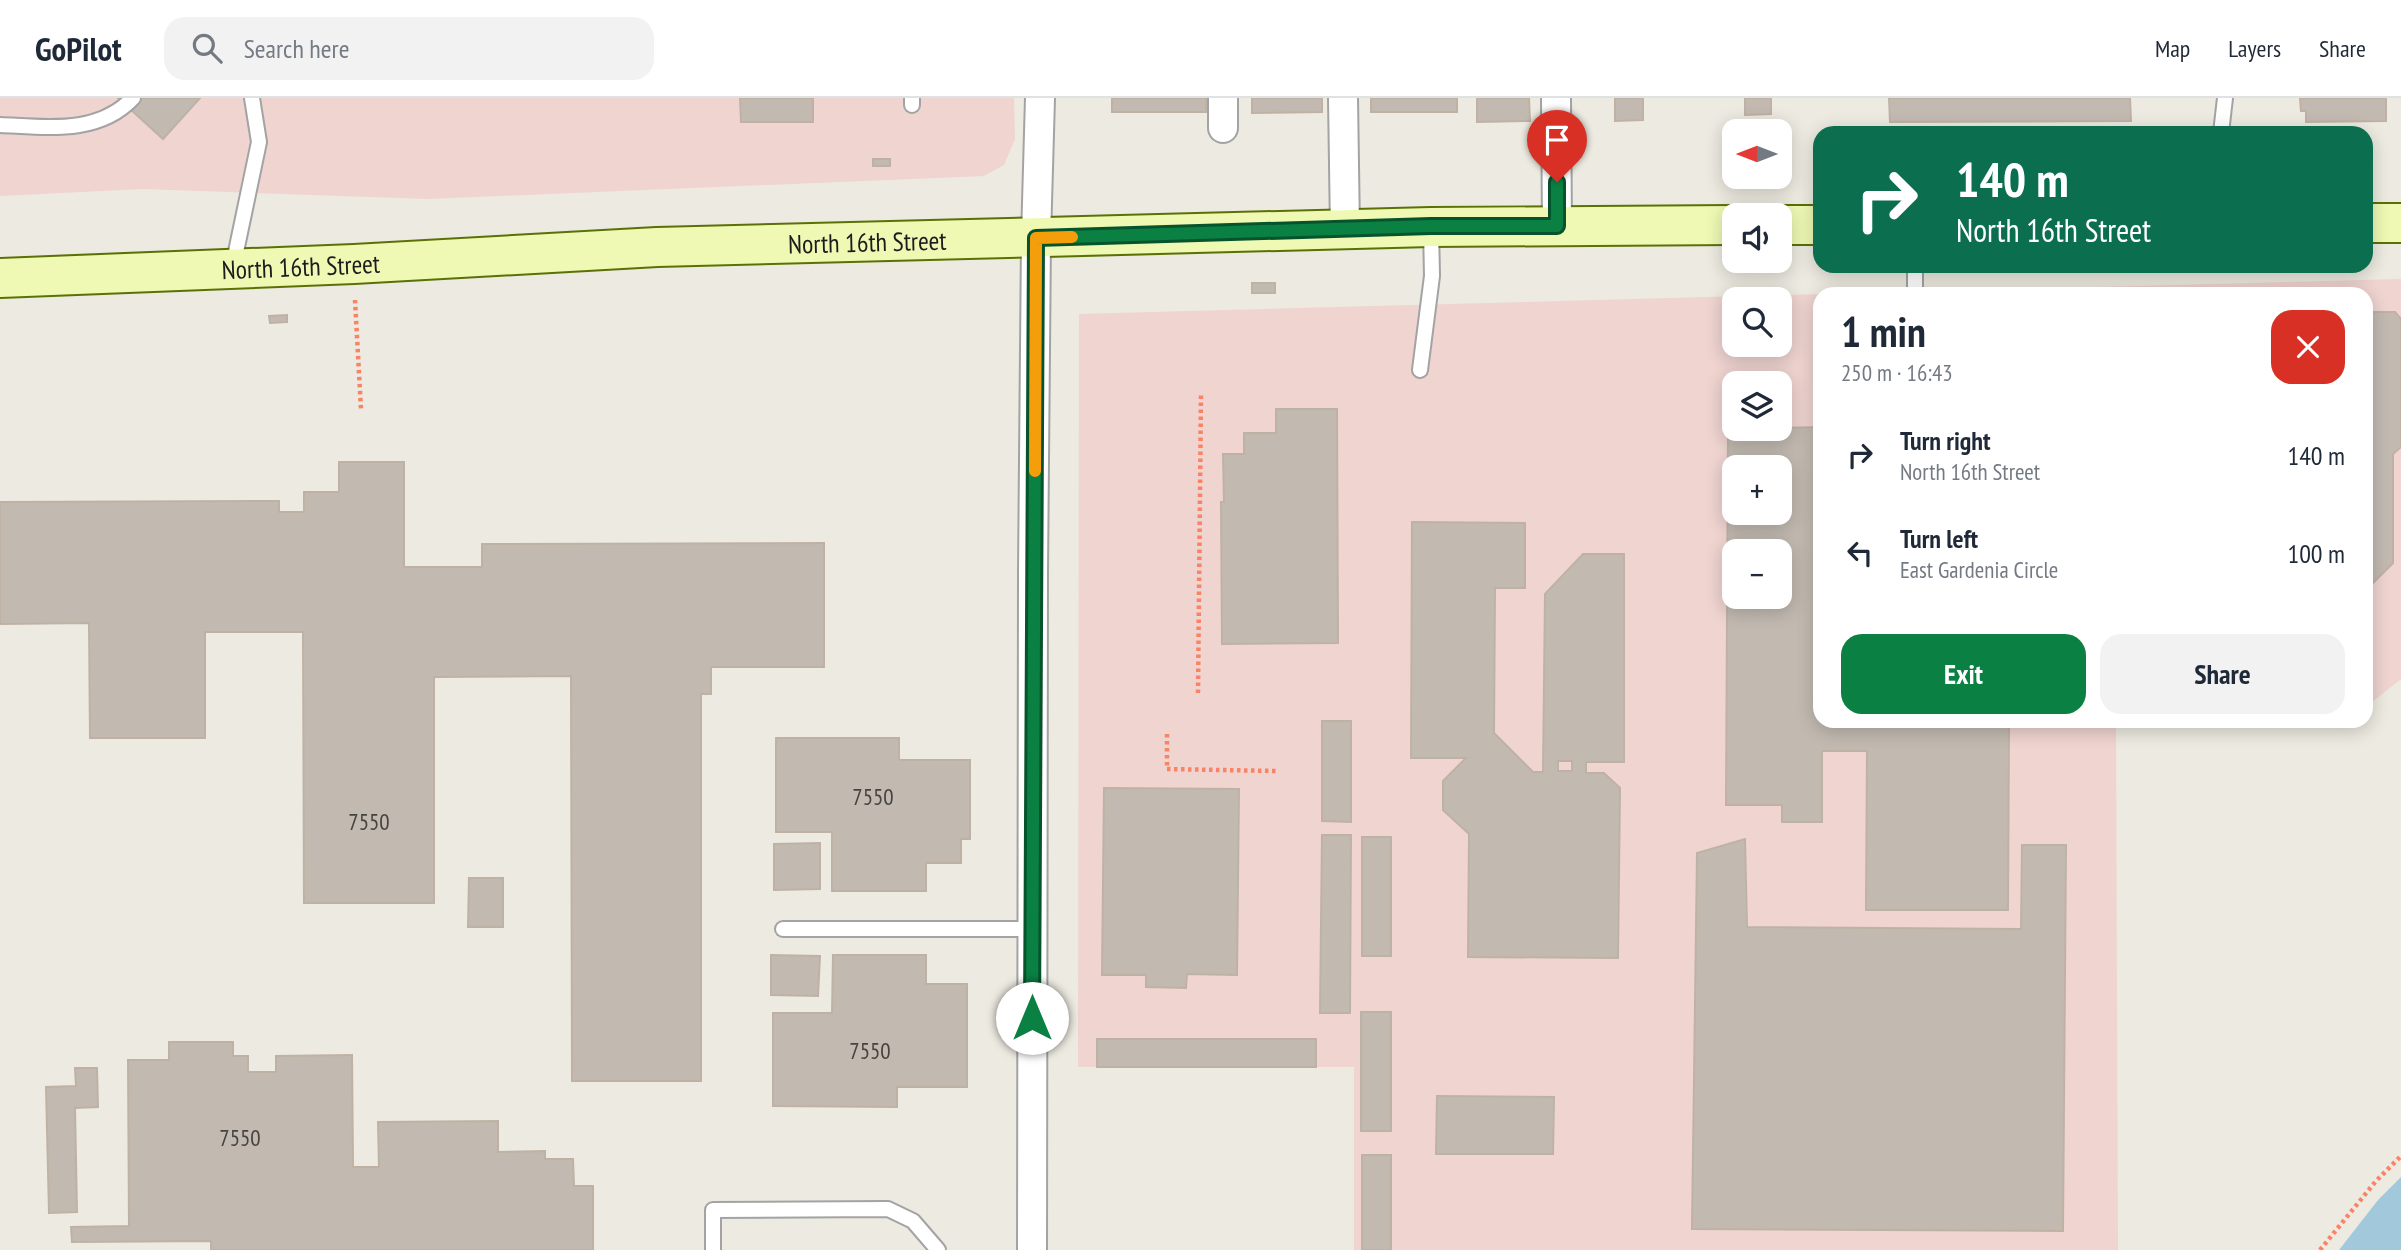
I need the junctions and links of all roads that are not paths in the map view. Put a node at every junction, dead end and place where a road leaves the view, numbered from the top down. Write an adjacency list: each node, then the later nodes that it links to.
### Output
1 (133, 98): 8 (lane)
2 (252, 98): 20 (lane)
3 (1040, 98): 19 (street)
4 (1223, 98): 10 (street)
5 (1343, 98): 18 (street)
6 (1556, 98): 17 (street)
7 (2225, 98): 9 (lane)
8 (0, 125)
9 (2222, 126)
10 (1223, 128)
11 (2373, 223): 12 (main road)
12 (2401, 223)
13 (1722, 225): 17 (main road, North 16th Street)
14 (1792, 225): 15 (main road)
15 (1813, 225)
16 (1431, 226): 17 (main road, North 16th Street); 18 (main road, North 16th Street); 22 (lane)
17 (1557, 226)
18 (1345, 230): 19 (main road, North 16th Street)
19 (1036, 238): 20 (main road, North 16th Street); 24 (street)
20 (232, 267): 21 (main road, North 16th Street)
21 (0, 278)
22 (1420, 370)
23 (783, 929): 24 (lane)
24 (1032, 929): 27 (street)
25 (713, 1250): 26 (lane)
26 (937, 1250)
27 (1032, 1250)

